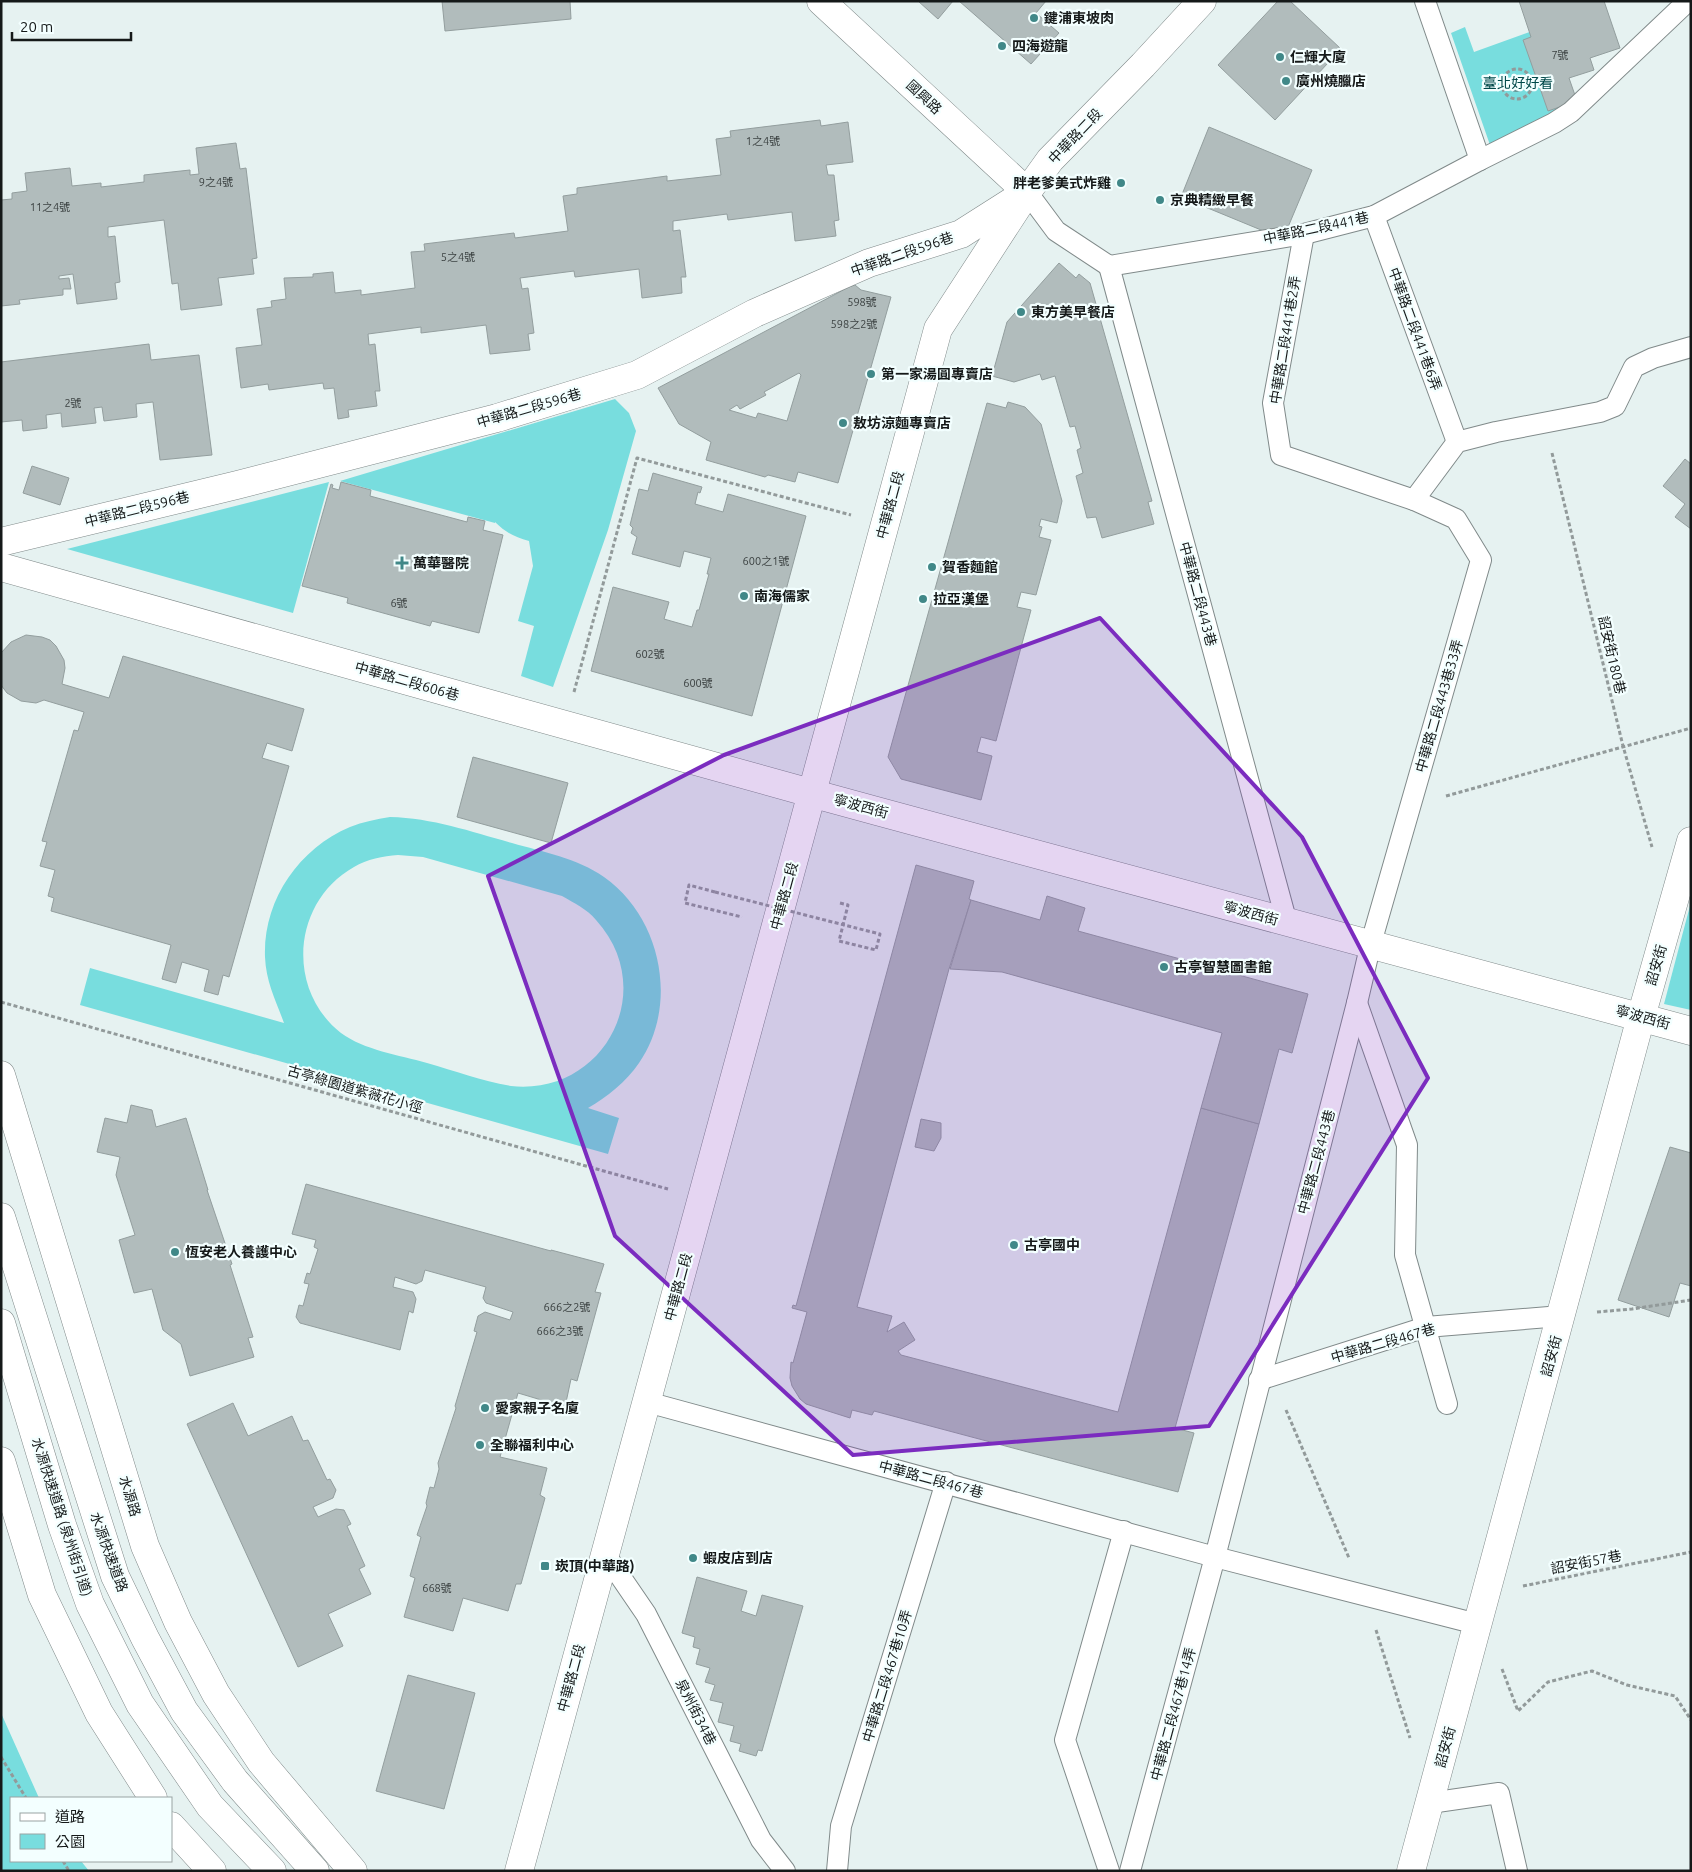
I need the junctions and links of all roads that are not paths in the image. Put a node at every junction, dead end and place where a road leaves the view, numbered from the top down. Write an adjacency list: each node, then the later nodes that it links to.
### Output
1 (821, 1): 6 (main road, 國興路)
2 (1202, 1): 6 (main road, 中華路二段)
3 (1424, 1): 5 (lane)
4 (1688, 1): 5 (lane, 中華路二段441巷)
5 (1480, 160): 7 (lane, 中華路二段441巷)
6 (1027, 192): 9 (lane); 13 (main road, 中華路二段596巷); 15 (main road, 中華路二段)
7 (1374, 216): 8 (lane, 中華路二段441巷); 11 (lane, 中華路二段441巷6弄)
8 (1304, 234): 9 (lane, 中華路二段441巷); 12 (lane, 中華路二段441巷2弄)
9 (1109, 266): 17 (lane, 中華路二段443巷)
10 (1691, 347): 11 (lane)
11 (1457, 442): 12 (lane)
12 (1414, 500): 18 (lane, 中華路二段443巷33弄)
13 (1, 542)
14 (1, 567): 15 (main road, 中華路二段606巷)
15 (812, 794): 17 (main road, 寧波西街); 28 (main road, 中華路二段)
16 (1691, 841): 20 (main road, 詔安街)
17 (1287, 923): 18 (main road, 寧波西街)
18 (1371, 943): 19 (lane, 中華路二段443巷); 20 (main road, 寧波西街)
19 (1357, 1004): 26 (lane); 27 (lane, 中華路二段443巷)
20 (1641, 1017): 21 (main road, 寧波西街); 24 (main road, 詔安街)
21 (1691, 1031)
22 (1, 1075): 42 (main road, 水源路)
23 (1, 1217): 41 (main road, 水源快速道路)
24 (1562, 1316): 26 (lane, 中華路二段467巷); 35 (main road, 詔安街)
25 (1, 1324): 40 (main road, 水源快速道路 (泉州街引道))
26 (1426, 1327): 27 (lane, 中華路二段467巷); 29 (lane)
27 (1259, 1380): 34 (lane)
28 (646, 1402): 31 (lane, 中華路二段467巷); 33 (main road, 中華路二段)
29 (1447, 1404)
30 (1, 1461): 36 (main road)
31 (946, 1482): 32 (lane, 中華路二段467巷); 45 (lane, 中華路二段467巷10弄)
32 (1124, 1531): 34 (lane, 中華路二段467巷); 46 (lane)
33 (605, 1554): 43 (main road, 中華路二段); 44 (lane, 泉州街34巷)
34 (1215, 1557): 35 (lane, 中華路二段467巷); 47 (lane, 中華路二段467巷14弄)
35 (1477, 1624): 37 (main road, 詔安街)
36 (152, 1797)
37 (1430, 1803): 48 (main road, 詔安街); 49 (lane)
38 (172, 1827): 39 (main road)
39 (212, 1871)
40 (272, 1871)
41 (315, 1871)
42 (353, 1871)
43 (519, 1871)
44 (785, 1871)
45 (837, 1871)
46 (1109, 1871)
47 (1130, 1871)
48 (1412, 1871)
49 (1517, 1871)

